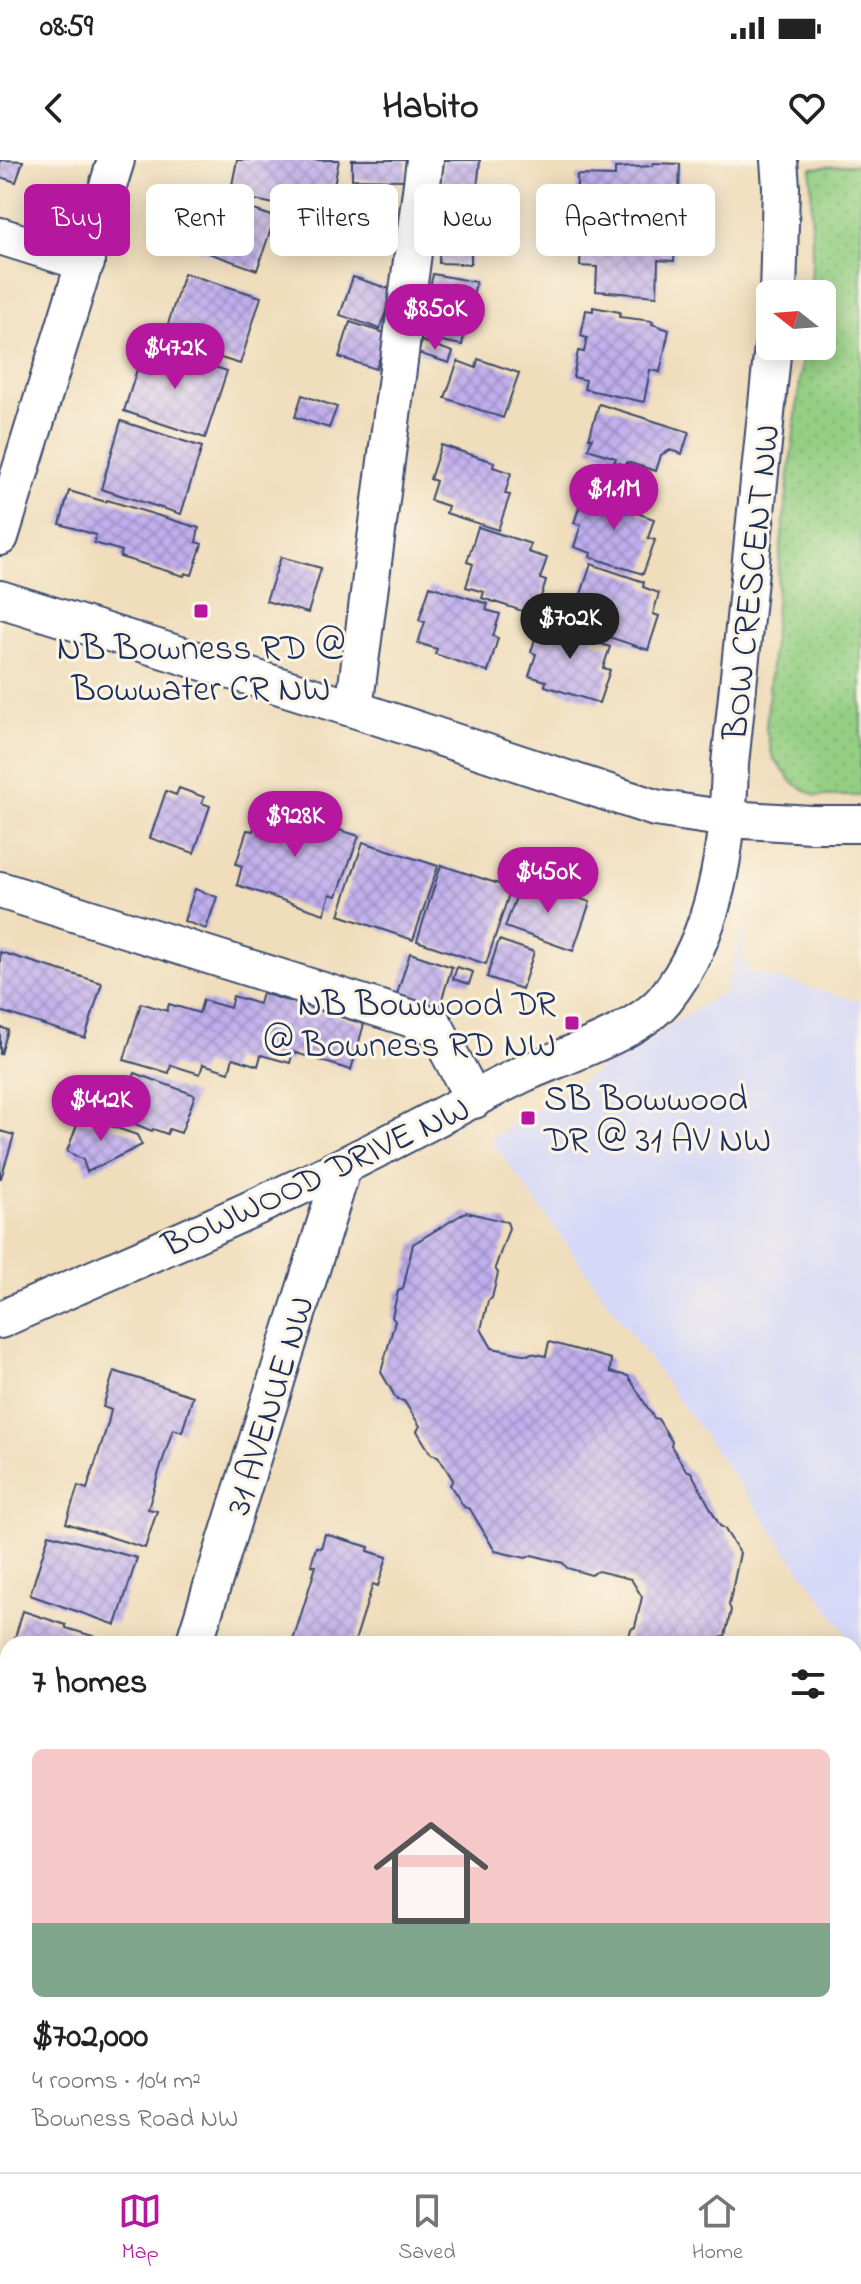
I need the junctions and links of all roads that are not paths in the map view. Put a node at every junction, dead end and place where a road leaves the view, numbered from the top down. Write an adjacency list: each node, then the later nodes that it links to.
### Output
1 (116, 160): 5 (street)
2 (425, 160): 10 (street)
3 (779, 160): 6 (street)
4 (0, 236): 5 (street)
5 (86, 263): 8 (street)
6 (778, 280)
7 (772, 360): 11 (street, BOW CRESCENT NW)
8 (0, 537)
9 (0, 599): 10 (street)
10 (354, 709): 11 (street)
11 (728, 819): 12 (street); 14 (street, BOWWOOD DRIVE NW)
12 (861, 824)
13 (0, 890): 14 (street)
14 (474, 1100): 15 (street, BOWWOOD DRIVE NW)
15 (343, 1167): 16 (street, BOWWOOD DRIVE NW); 17 (street, 31 AVENUE NW)
16 (0, 1320)
17 (196, 1636)

